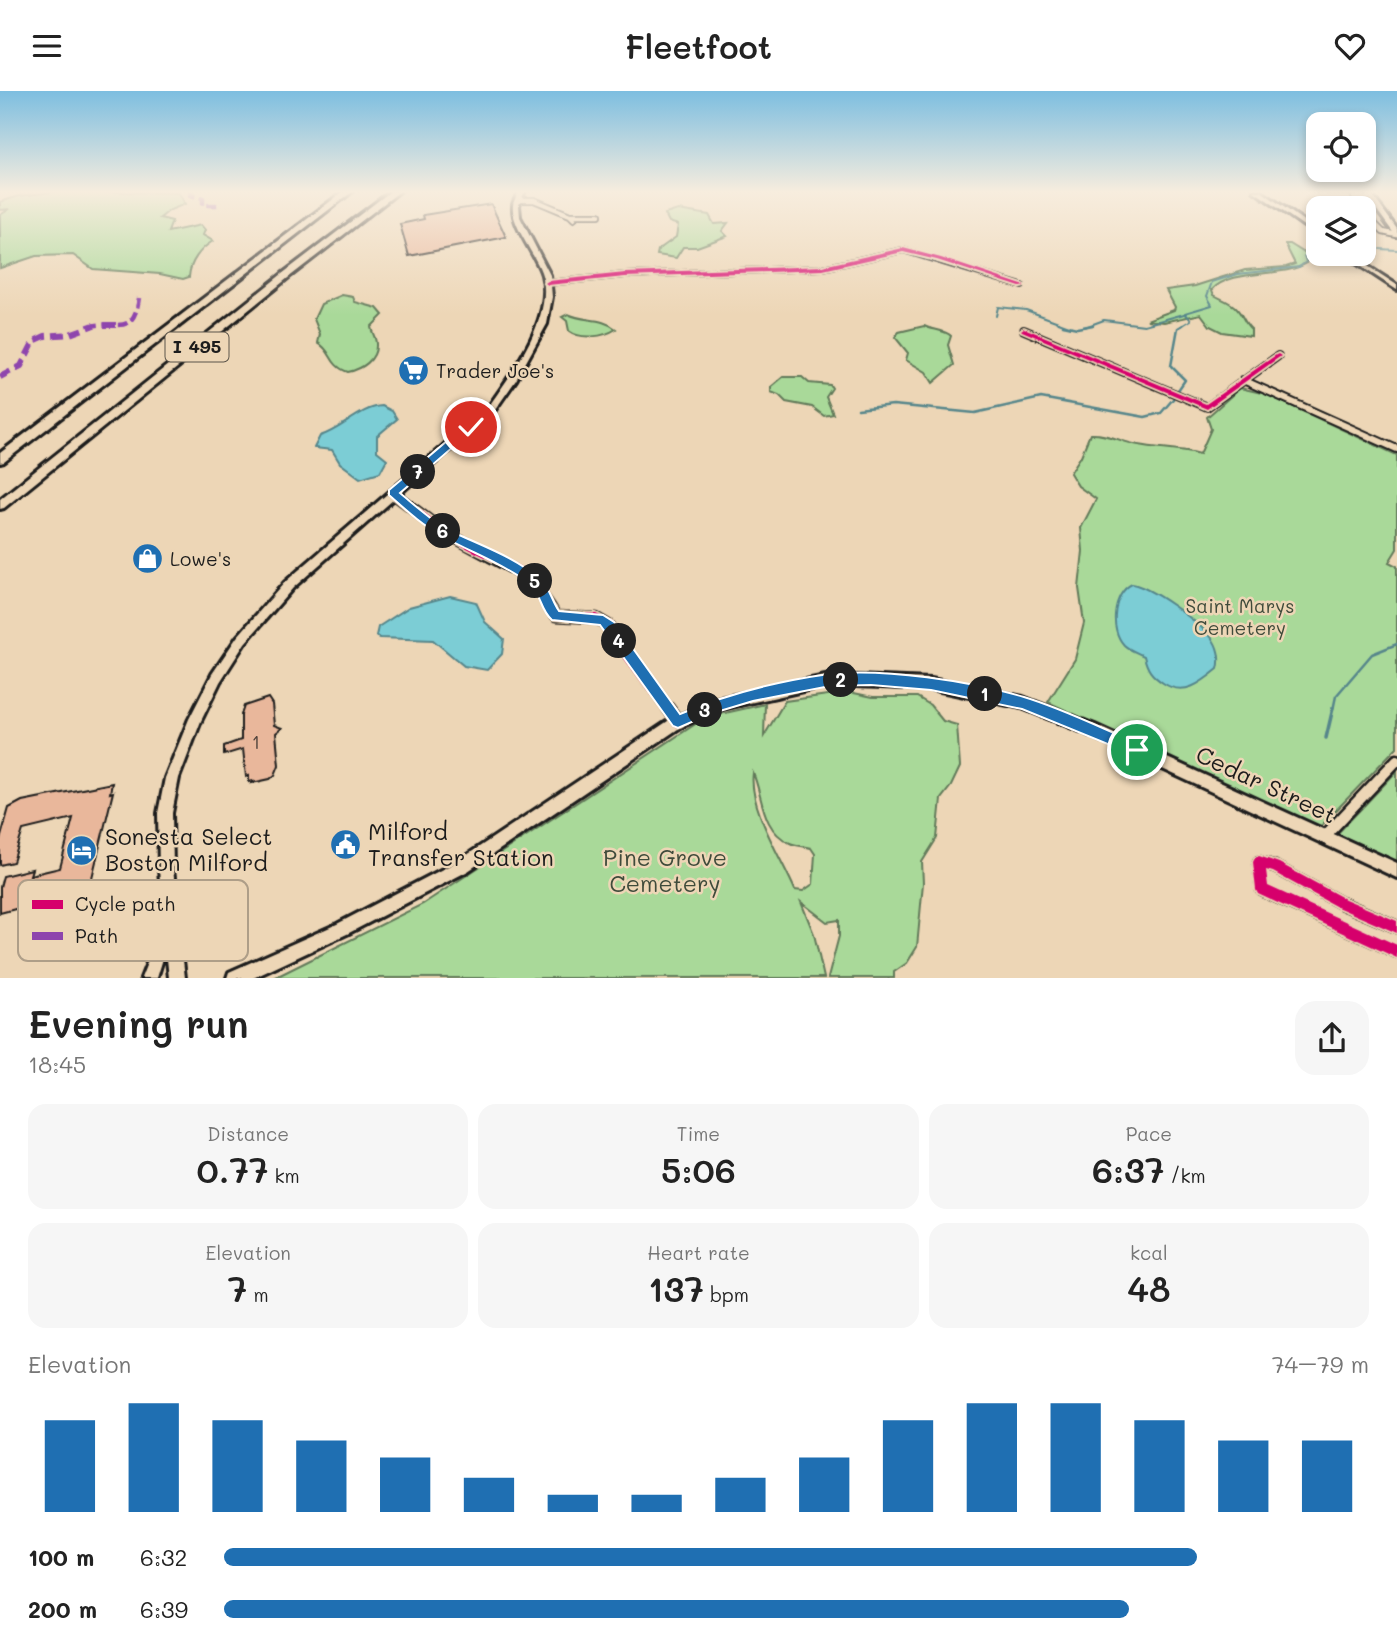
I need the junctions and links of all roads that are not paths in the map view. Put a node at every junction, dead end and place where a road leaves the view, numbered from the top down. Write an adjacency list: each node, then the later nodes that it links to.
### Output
1 (295, 232): 13 (highway, I 495)
2 (342, 232): 11 (highway, I 495)
3 (524, 232): 5 (main road)
4 (1363, 266): 7 (main road)
5 (548, 283): 6 (street); 14 (main road)
6 (1022, 286)
7 (1397, 288)
8 (1024, 330): 10 (street)
9 (1278, 356): 10 (street)
10 (1243, 380): 12 (street)
11 (120, 409): 15 (highway, I 495); 16 (highway)
12 (1397, 449)
13 (0, 459)
14 (393, 493): 17 (street); 21 (main road)
15 (0, 505)
16 (0, 516)
17 (678, 722): 19 (main road, Cedar Street); 26 (main road, Cedar Street)
18 (1397, 760): 19 (street)
19 (1324, 837): 20 (main road, Cedar Street)
20 (1397, 871)
21 (167, 880)
22 (1397, 927): 23 (street)
23 (1397, 953)
24 (156, 961): 25 (main road)
25 (149, 978)
26 (235, 978)

